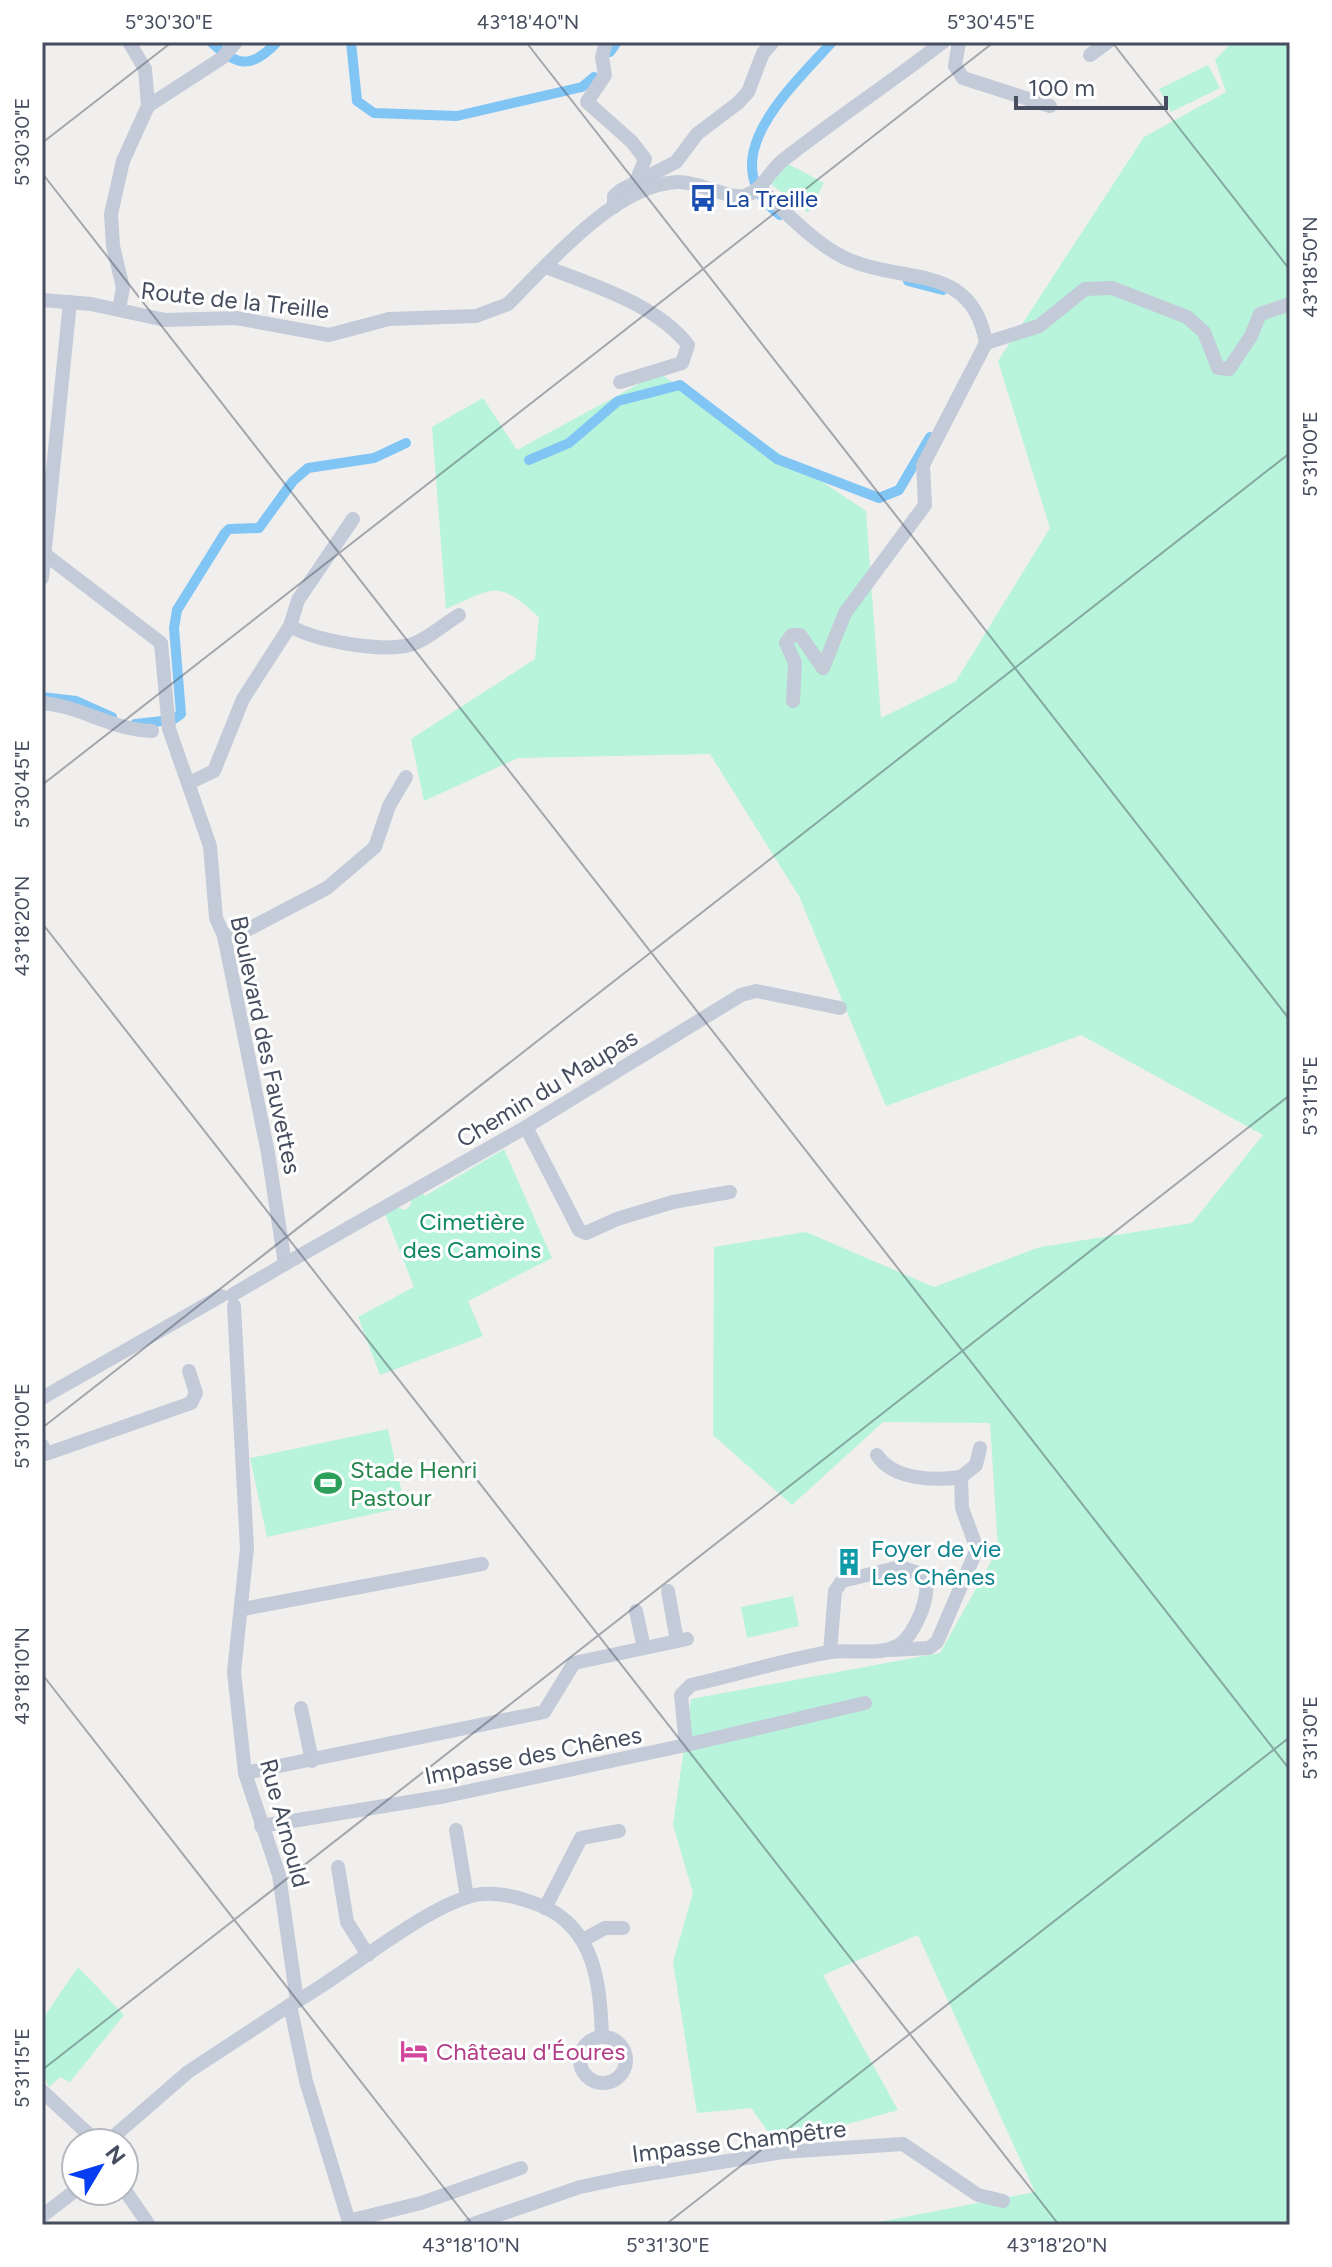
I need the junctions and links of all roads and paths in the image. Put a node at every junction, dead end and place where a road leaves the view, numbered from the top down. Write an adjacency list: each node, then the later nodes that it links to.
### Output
1 (129, 42): 9 (street)
2 (606, 42): 11 (street)
3 (773, 42): 11 (street)
4 (943, 42): 12 (street)
5 (959, 42): 10 (street)
6 (1108, 42): 8 (street)
7 (229, 50): 9 (street)
8 (1090, 55)
9 (148, 106): 18 (street)
10 (1050, 106)
11 (636, 182): 13 (street)
12 (757, 188): 13 (street, Route de la Treille); 19 (street)
13 (614, 207): 14 (street, Route de la Treille)
14 (546, 267): 18 (street, Route de la Treille); 20 (street)
15 (42, 300): 16 (street, Route de la Treille)
16 (70, 302): 18 (street, Route de la Treille); 22 (street)
17 (1290, 304): 19 (street)
18 (119, 309)
19 (986, 343): 26 (street)
20 (620, 382)
21 (353, 519): 25 (street)
22 (43, 553): 23 (street); 30 (street, Boulevard des Fauvettes)
23 (42, 578)
24 (459, 615): 25 (street)
25 (290, 626): 30 (street)
26 (793, 701)
27 (42, 703): 28 (street)
28 (152, 731)
29 (406, 777): 31 (street)
30 (189, 783): 31 (street, Boulevard des Fauvettes)
31 (224, 936): 35 (street, Boulevard des Fauvettes)
32 (840, 1008): 33 (street, Chemin du Maupas)
33 (526, 1127): 34 (street); 35 (street, Chemin du Maupas)
34 (730, 1192)
35 (285, 1264): 36 (street)
36 (223, 1303): 38 (street); 45 (street, Rue Arnould)
37 (189, 1371): 39 (street)
38 (42, 1398)
39 (42, 1445)
40 (980, 1448): 42 (street)
41 (877, 1455): 42 (street)
42 (961, 1477): 48 (street)
43 (482, 1564): 45 (street)
44 (668, 1591): 47 (street)
45 (243, 1609): 54 (street, Rue Arnould)
46 (636, 1611): 47 (street)
47 (644, 1648): 53 (street)
48 (886, 1650): 49 (street); 49 (street)
49 (830, 1652): 52 (street)
50 (865, 1703): 52 (street, Impasse des Chênes)
51 (301, 1708): 53 (street)
52 (686, 1745): 55 (street, Impasse des Chênes)
53 (312, 1761): 54 (street)
54 (245, 1773): 55 (street, Rue Arnould)
55 (261, 1826): 64 (street, Rue Arnould)
56 (456, 1830): 59 (street)
57 (619, 1831): 60 (street)
58 (338, 1867): 63 (street)
59 (467, 1897): 60 (street); 63 (street)
60 (545, 1908): 62 (street)
61 (623, 1928): 62 (street)
62 (583, 1940): 65 (street)
63 (368, 1955): 64 (street)
64 (294, 2003): 68 (street); 74 (street, Rue Arnould)
65 (602, 2036)
66 (42, 2091): 67 (street)
67 (81, 2127)
68 (124, 2127)
69 (521, 2168): 74 (street)
70 (1003, 2201): 76 (street, Impasse Champêtre)
71 (60, 2202): 73 (street)
72 (136, 2207): 75 (street)
73 (42, 2216)
74 (349, 2223)
75 (149, 2225)
76 (470, 2225)

